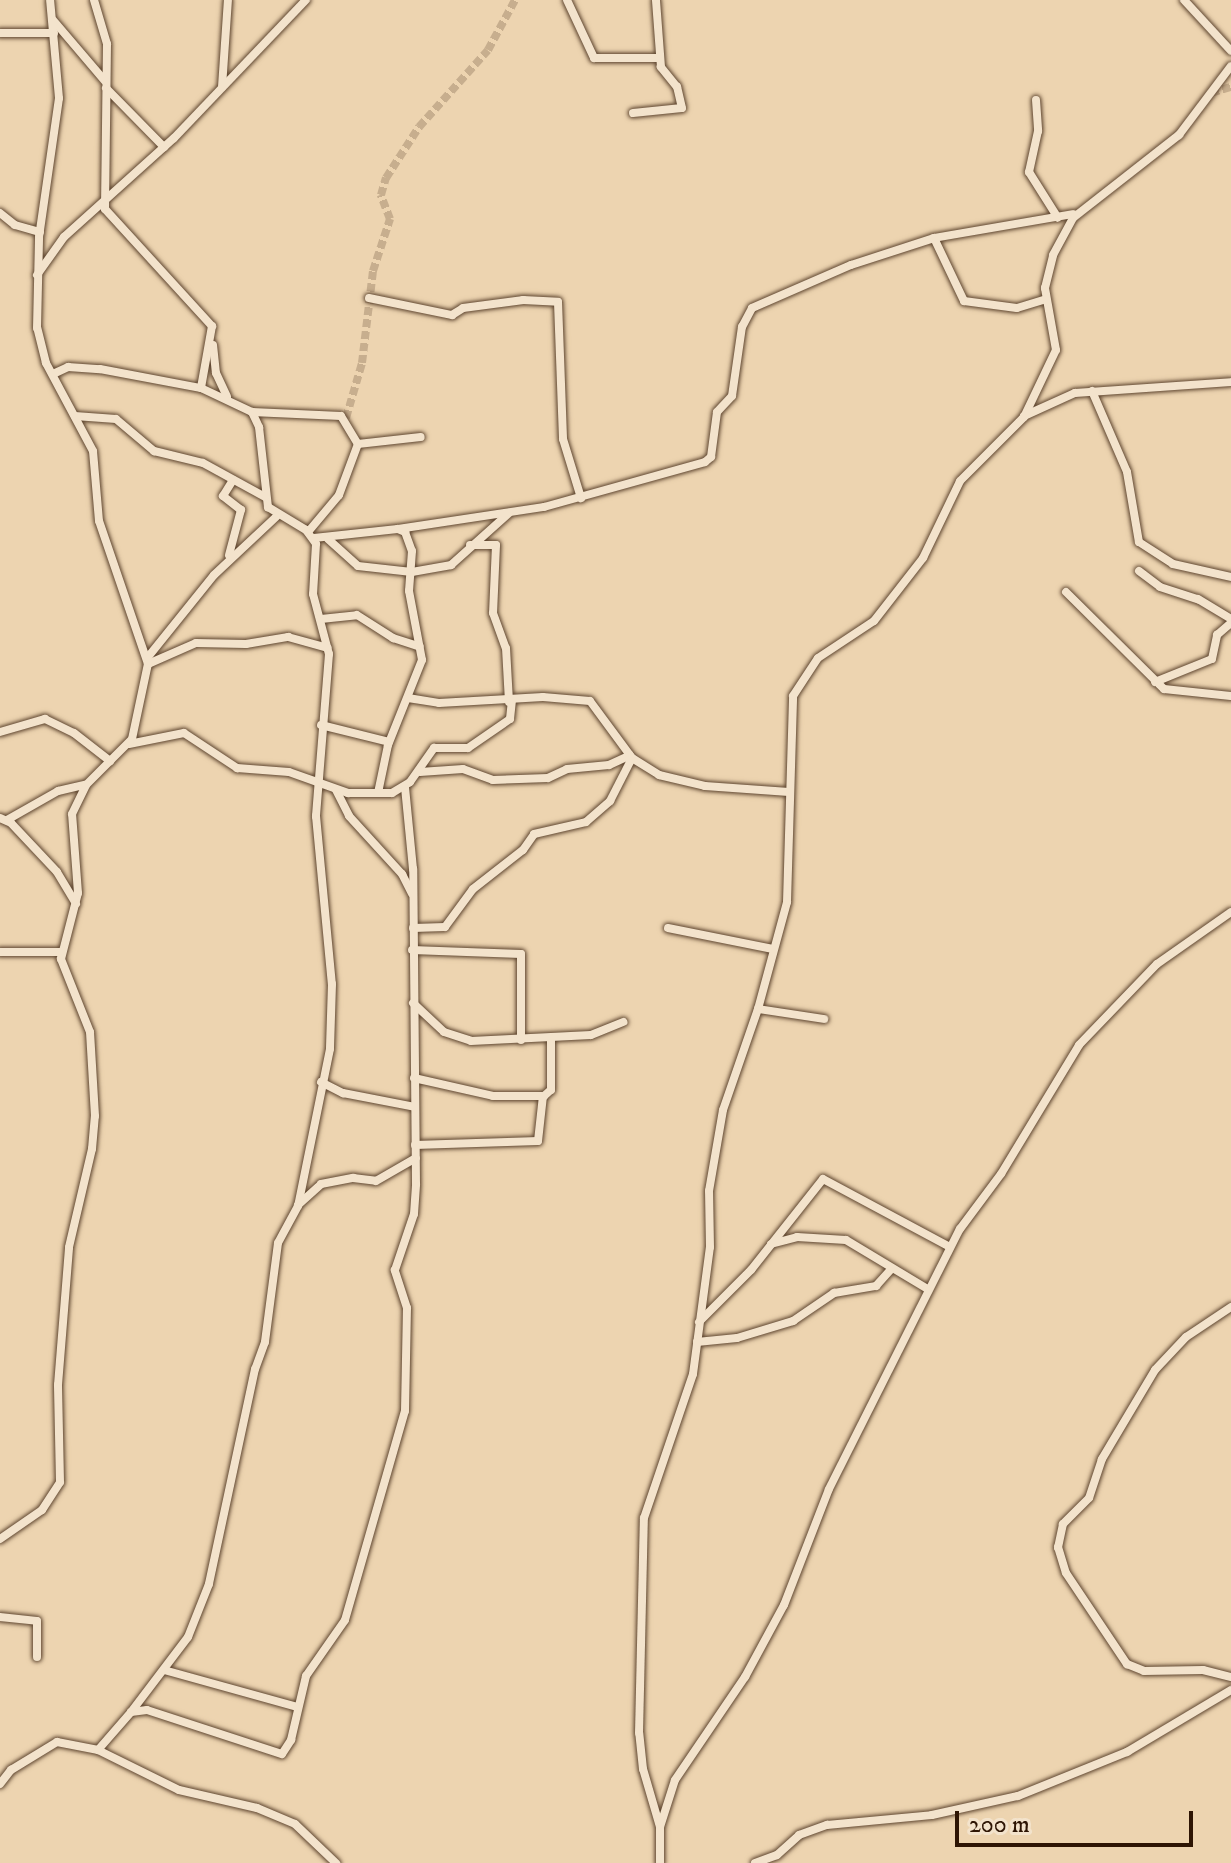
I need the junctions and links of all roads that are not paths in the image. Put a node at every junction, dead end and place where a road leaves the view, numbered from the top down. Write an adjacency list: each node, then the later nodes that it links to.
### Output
1 (50, 0): 8 (street)
2 (94, 0): 14 (street)
3 (228, 0): 15 (street)
4 (306, 0): 15 (street)
5 (567, 0): 12 (street)
6 (656, 0): 12 (street)
7 (1184, 0): 11 (street)
8 (53, 20): 10 (street); 14 (street)
9 (0, 33): 10 (street)
10 (54, 33): 23 (street)
11 (1231, 51)
12 (660, 58): 17 (street)
13 (1231, 66): 20 (street)
14 (106, 85): 18 (street); 19 (street)
15 (222, 88): 18 (street)
16 (1036, 100): 22 (street)
17 (633, 113)
18 (164, 147): 19 (street)
19 (104, 204): 25 (street); 28 (street)
20 (1077, 212): 22 (street); 27 (street)
21 (0, 213): 23 (street)
22 (1058, 218): 24 (street)
23 (40, 232): 25 (street)
24 (934, 238): 27 (street); 41 (street)
25 (37, 275): 29 (street)
26 (369, 298): 41 (street)
27 (1046, 299): 36 (street)
28 (212, 337): 31 (street); 33 (street)
29 (53, 374): 31 (street); 35 (street)
30 (1231, 382): 32 (street)
31 (201, 388): 33 (street)
32 (1092, 391): 36 (street); 51 (street)
33 (227, 397): 34 (street)
34 (252, 412): 38 (street); 40 (street)
35 (75, 416): 39 (street); 57 (street)
36 (1024, 417): 73 (street)
37 (421, 437): 38 (street)
38 (358, 444): 45 (street)
39 (233, 480): 40 (street); 48 (street)
40 (265, 497): 43 (street)
41 (581, 498): 42 (street)
42 (509, 513): 44 (street); 47 (street)
43 (276, 517): 45 (street); 48 (street)
44 (398, 529): 46 (street); 50 (street)
45 (311, 535): 46 (street); 53 (street)
46 (327, 538): 50 (street)
47 (470, 545): 50 (street); 61 (street)
48 (228, 560): 57 (street)
49 (1139, 571): 54 (street)
50 (412, 572): 55 (street)
51 (1231, 577)
52 (1066, 592): 58 (street)
53 (321, 619): 55 (street); 56 (street)
54 (1231, 621): 58 (street)
55 (420, 647): 60 (street)
56 (328, 648): 57 (street); 62 (street)
57 (148, 660): 65 (street)
58 (1155, 682): 59 (street)
59 (1231, 696)
60 (408, 698): 61 (street); 64 (street)
61 (511, 701): 66 (street); 68 (street)
62 (321, 725): 64 (street); 69 (street)
63 (0, 732): 67 (street)
64 (389, 742): 74 (street)
65 (129, 744): 67 (street); 69 (street)
66 (631, 756): 68 (street); 73 (street); 79 (street)
67 (110, 761): 70 (street)
68 (420, 772): 71 (street)
69 (316, 784): 72 (street); 92 (street)
70 (86, 785): 75 (street); 77 (street)
71 (405, 787): 74 (street); 76 (street)
72 (336, 790): 74 (street); 76 (street)
73 (789, 792): 81 (street)
74 (378, 793)
75 (4, 819): 77 (street)
76 (414, 898): 79 (street)
77 (76, 904): 84 (street)
78 (1231, 912): 99 (street)
79 (413, 928): 82 (street)
80 (668, 928): 81 (street)
81 (773, 949): 86 (street)
82 (412, 950): 85 (street); 90 (street)
83 (0, 952): 84 (street)
84 (60, 952): 105 (street)
85 (413, 1002): 90 (street); 91 (street)
86 (758, 1009): 87 (street); 103 (street)
87 (824, 1019)
88 (624, 1022): 89 (street)
89 (551, 1038): 90 (street); 93 (street)
90 (521, 1040)
91 (414, 1078): 93 (street); 94 (street)
92 (321, 1082): 94 (street); 97 (street)
93 (543, 1096): 95 (street)
94 (415, 1107): 95 (street)
95 (415, 1145): 96 (street)
96 (416, 1158): 97 (street); 111 (street)
97 (298, 1206): 108 (street)
98 (771, 1244): 99 (street); 100 (street); 103 (street)
99 (950, 1247): 101 (street)
100 (892, 1268): 101 (street); 104 (street)
101 (926, 1288): 115 (street)
102 (1231, 1307): 109 (street)
103 (699, 1323): 104 (street)
104 (697, 1342): 115 (street)
105 (0, 1539)
106 (0, 1617): 107 (street)
107 (37, 1657)
108 (164, 1670): 111 (street); 112 (street)
109 (1231, 1677)
110 (1231, 1690): 118 (street)
111 (297, 1707): 112 (street)
112 (131, 1712): 113 (street)
113 (98, 1750): 114 (street); 116 (street)
114 (0, 1784)
115 (660, 1827): 117 (street)
116 (336, 1863)
117 (660, 1863)
118 (755, 1863)

